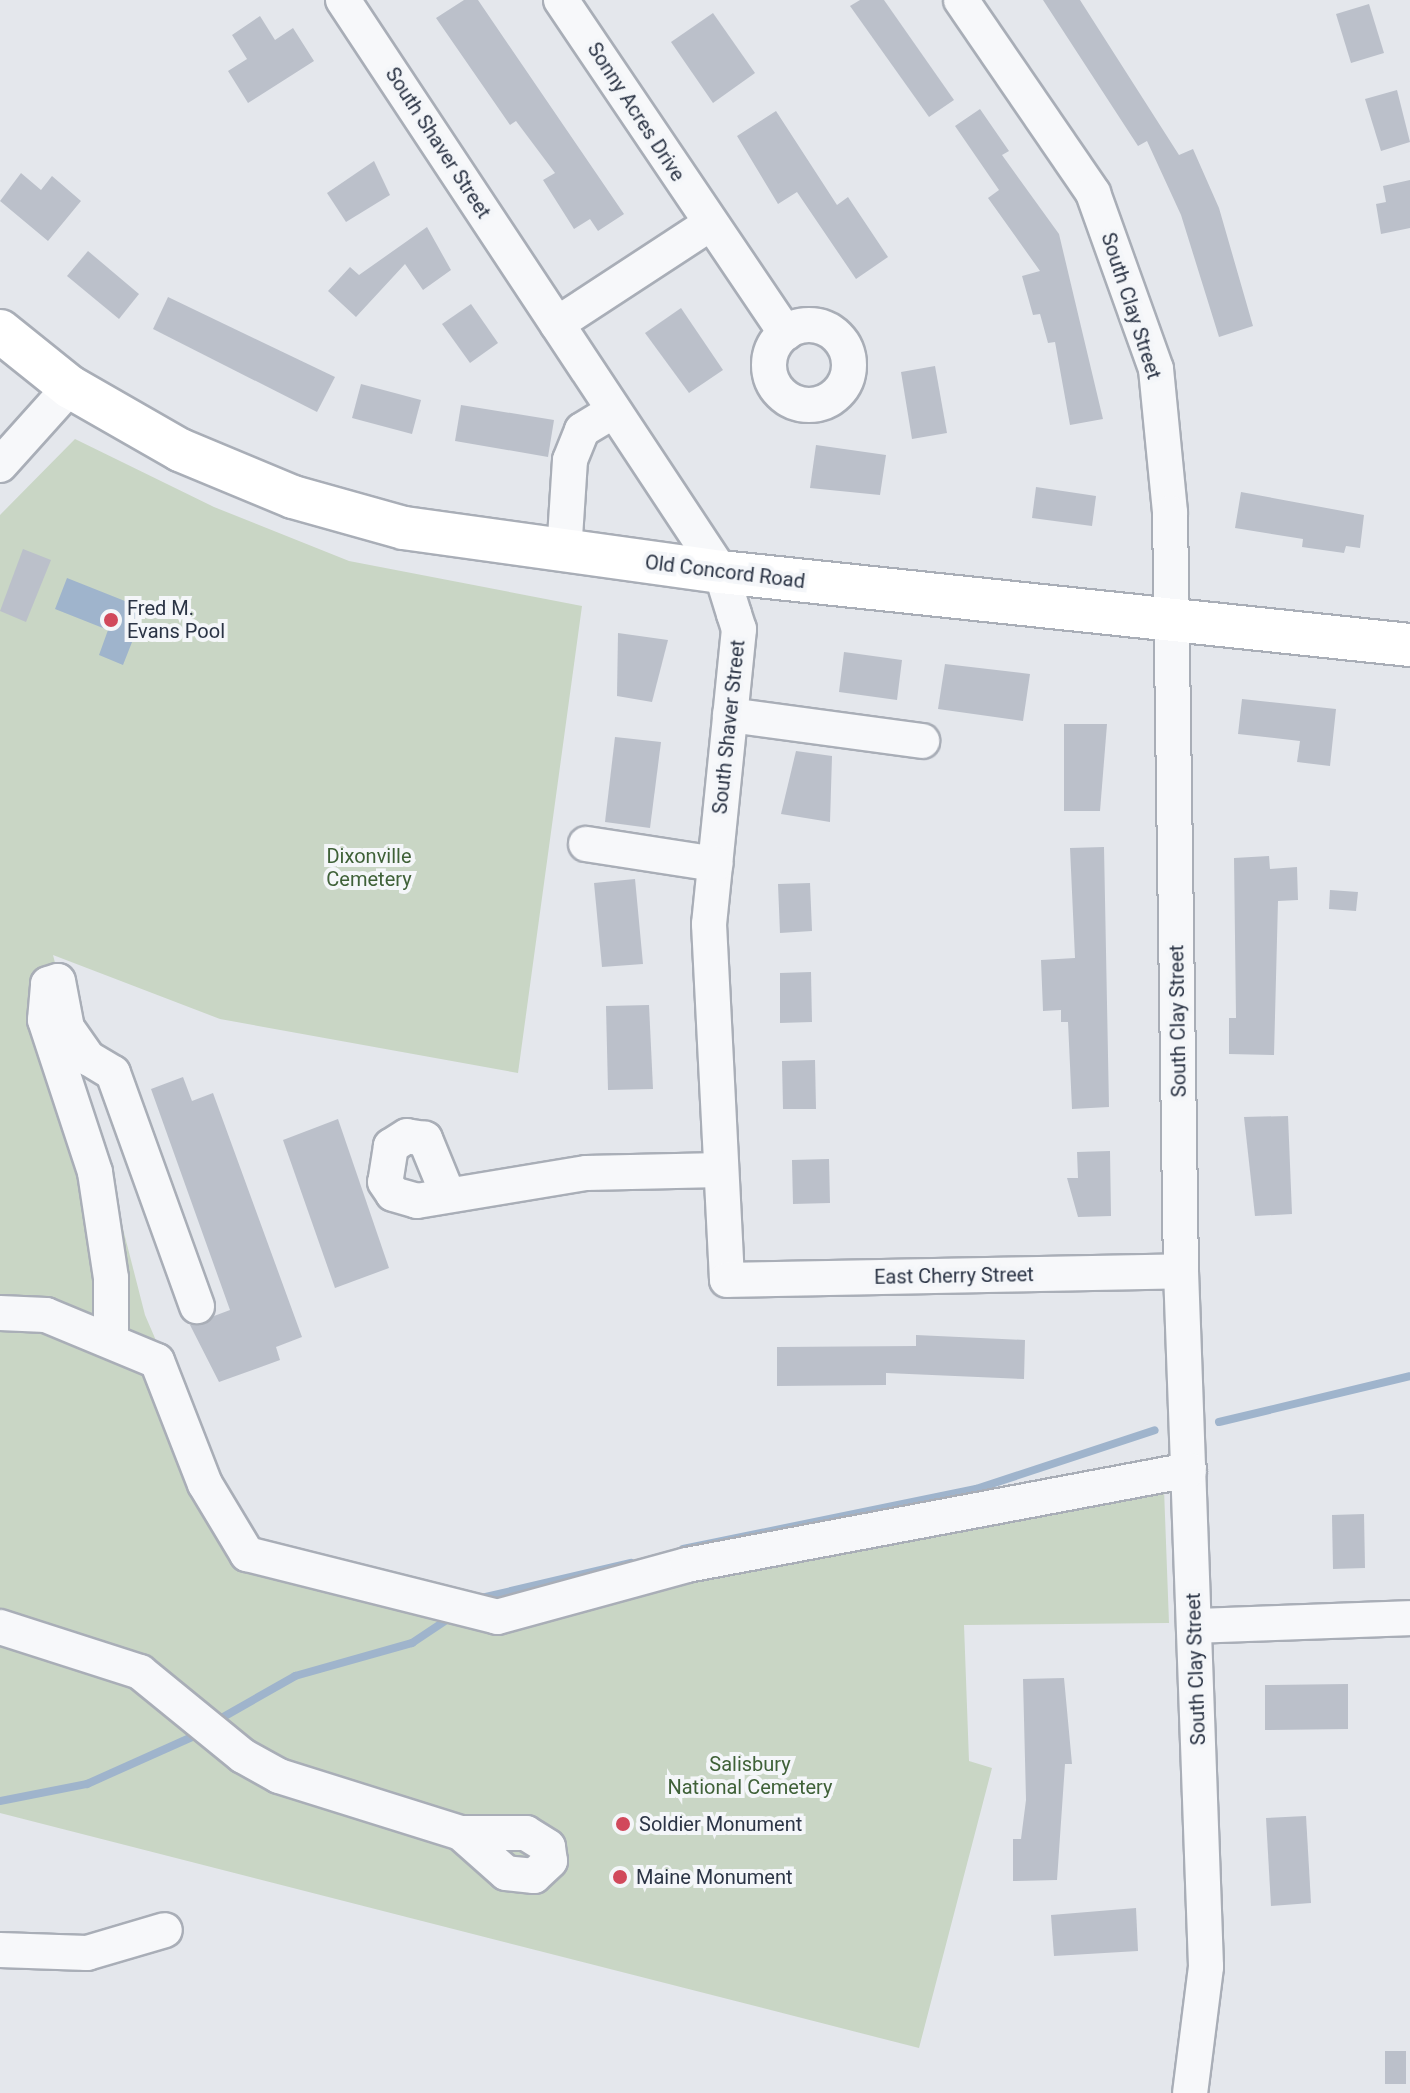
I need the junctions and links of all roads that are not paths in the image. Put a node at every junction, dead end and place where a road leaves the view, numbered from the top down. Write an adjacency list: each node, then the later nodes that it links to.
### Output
1 (343, 0): 5 (street, South Shaver Street)
2 (561, 0): 4 (street, Sonny Acres Drive)
3 (961, 0): 13 (street, South Clay Street)
4 (710, 224): 5 (street); 7 (street, Sonny Acres Drive)
5 (557, 324): 9 (street, South Shaver Street)
6 (0, 331): 8 (main road, Old Concord Road)
7 (786, 333)
8 (70, 387): 10 (street); 11 (main road, Old Concord Road)
9 (614, 411): 11 (street); 12 (street, South Shaver Street)
10 (0, 465)
11 (564, 553): 12 (main road, Old Concord Road)
12 (721, 572): 13 (main road, Old Concord Road); 15 (street, South Shaver Street)
13 (1173, 622): 14 (main road, Old Concord Road); 21 (street, South Clay Street)
14 (1410, 645)
15 (730, 715): 16 (street); 18 (street, South Shaver Street)
16 (922, 741)
17 (586, 844): 18 (street)
18 (715, 864): 19 (street, South Shaver Street)
19 (721, 1170): 20 (street); 22 (street, South Shaver Street)
20 (448, 1195)
21 (1181, 1271): 22 (street, East Cherry Street); 26 (street, South Clay Street)
22 (727, 1280)
23 (197, 1306): 25 (street)
24 (0, 1313): 25 (street)
25 (111, 1337): 26 (street)
26 (1189, 1470): 28 (street, South Clay Street)
27 (1410, 1618): 28 (street)
28 (1195, 1626): 33 (street, South Clay Street)
29 (0, 1627): 30 (street)
30 (461, 1833)
31 (165, 1930): 32 (street)
32 (0, 1950)
33 (1190, 2093)

